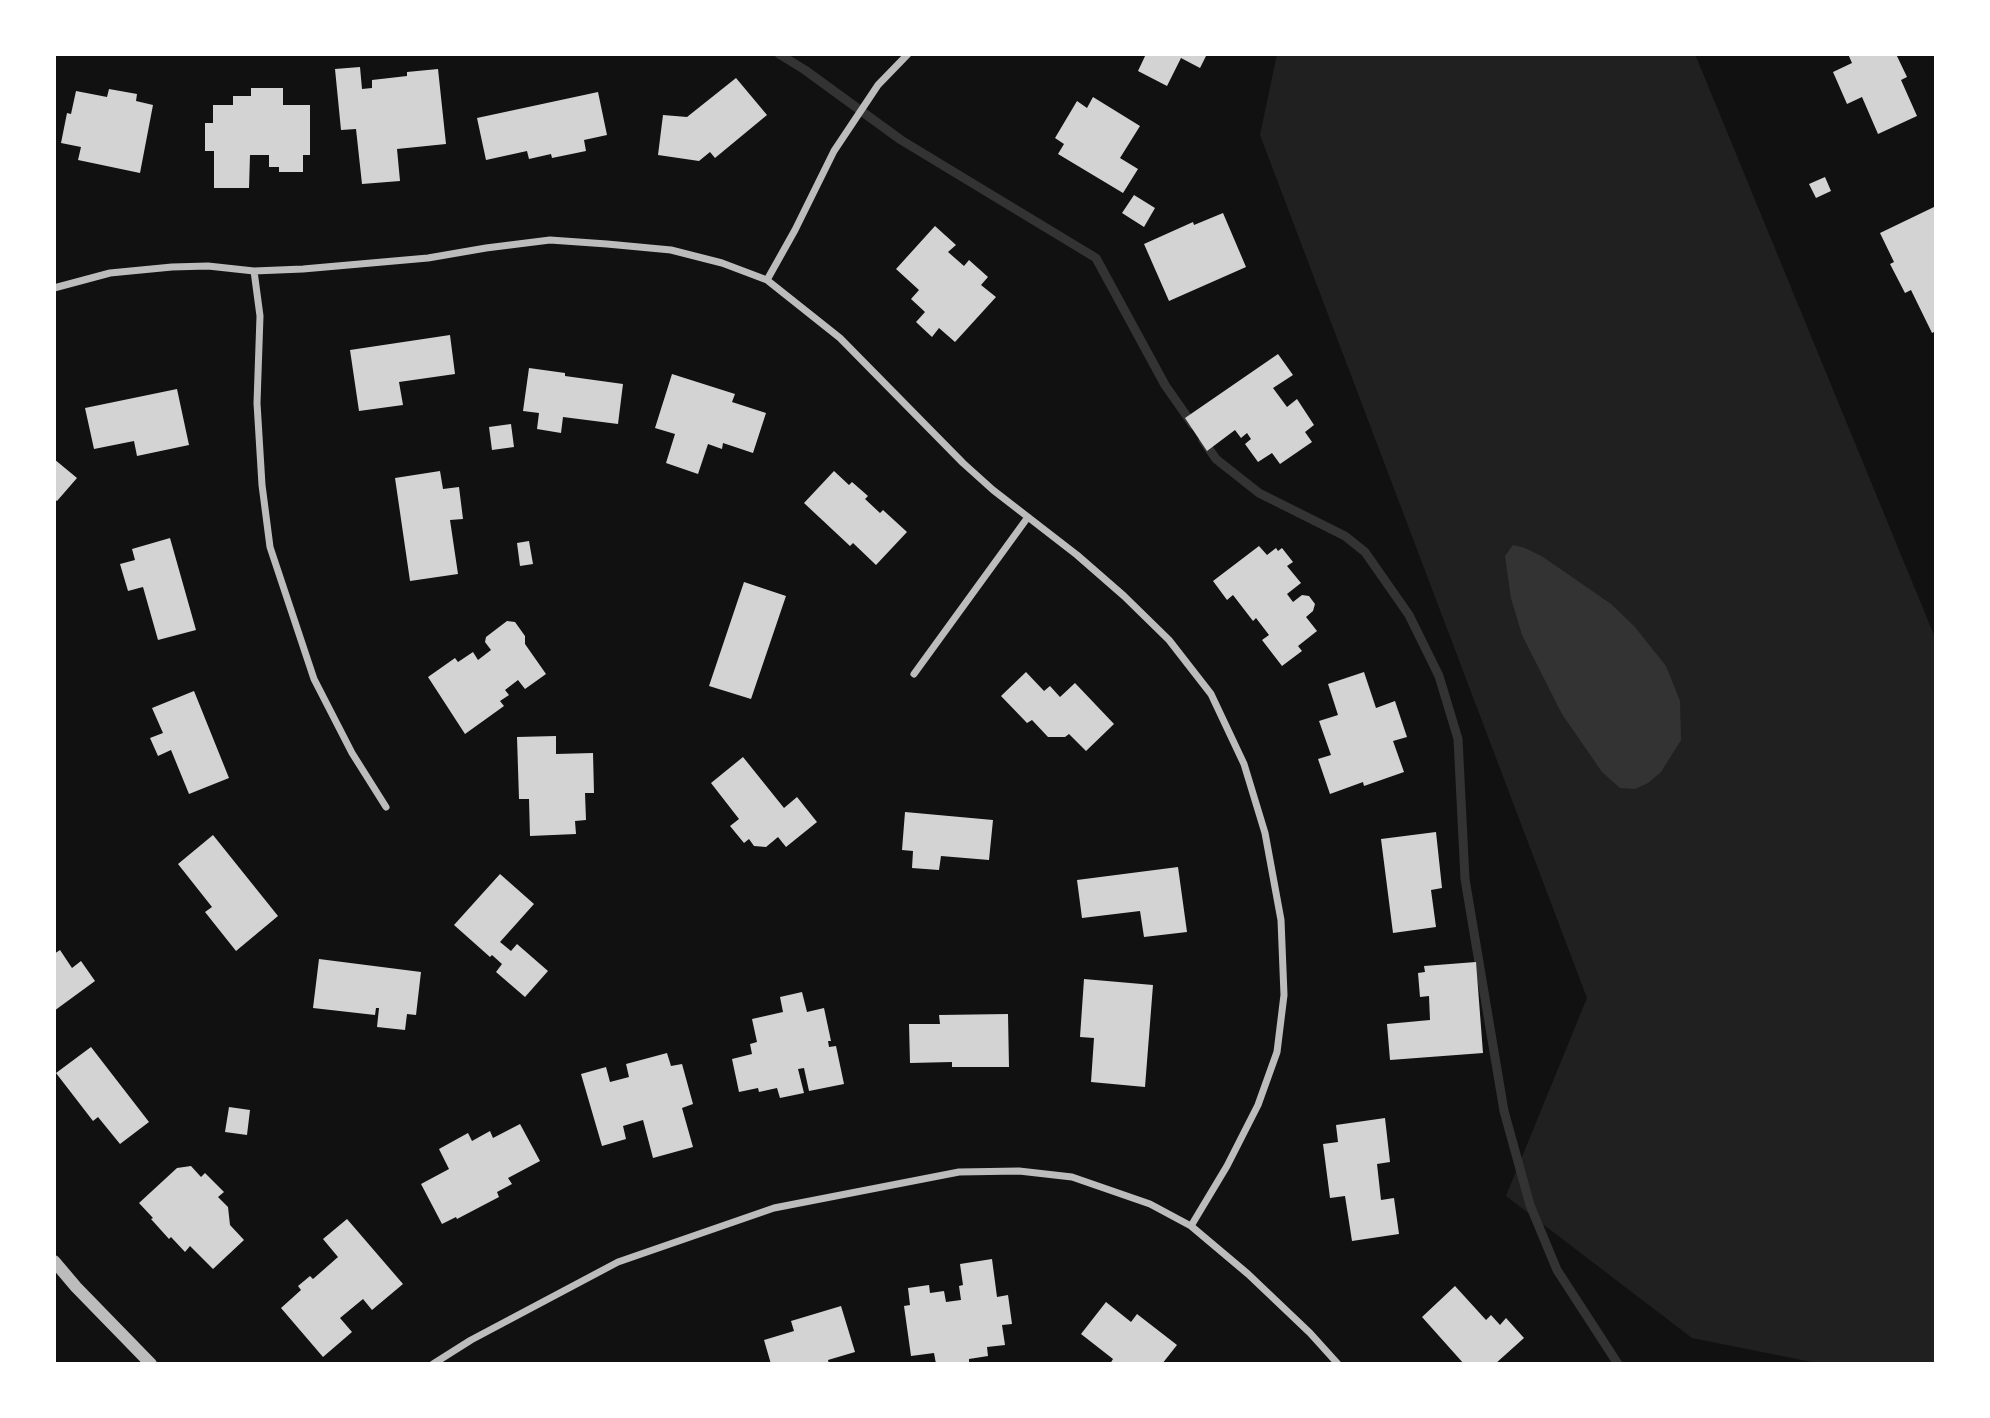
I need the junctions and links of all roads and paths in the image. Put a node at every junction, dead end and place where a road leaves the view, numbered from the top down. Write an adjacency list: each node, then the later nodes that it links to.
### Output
1 (908, 54): 3 (street)
2 (254, 271): 3 (street); 4 (street); 7 (street)
3 (767, 280): 5 (street)
4 (54, 288)
5 (1028, 517): 6 (street); 8 (street)
6 (914, 674)
7 (386, 807)
8 (1191, 1226): 11 (street); 12 (street)
9 (54, 1261): 10 (street)
10 (151, 1364)
11 (433, 1364)
12 (1338, 1364)

